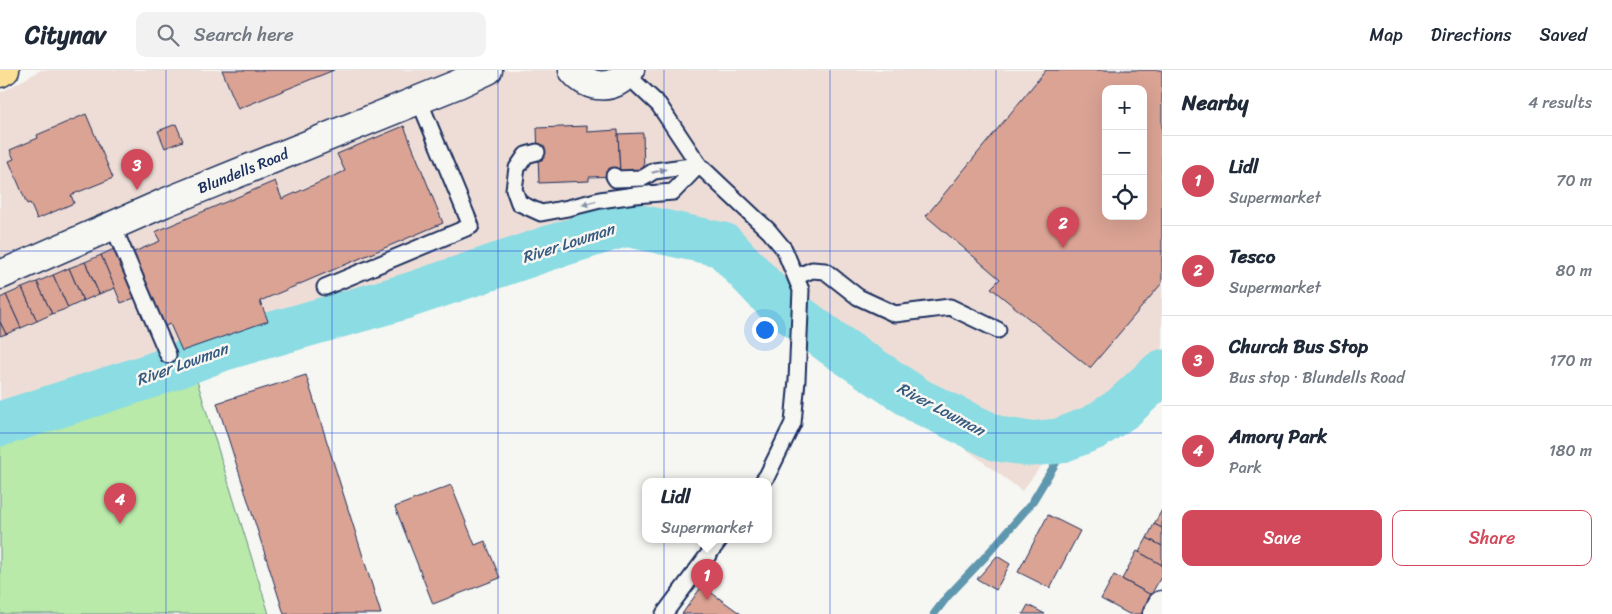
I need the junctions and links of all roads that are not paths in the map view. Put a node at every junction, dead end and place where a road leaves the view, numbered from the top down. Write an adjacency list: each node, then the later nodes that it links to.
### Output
1 (5, 70): 5 (main road)
2 (488, 70): 6 (street, Blundells Road)
3 (573, 70): 4 (street)
4 (628, 72): 8 (lane)
5 (0, 73)
6 (419, 100): 10 (street, Blundells Road); 13 (lane)
7 (537, 152): 8 (lane, one-way to 7)
8 (699, 165): 9 (lane, one-way to 8); 12 (lane)
9 (614, 176)
10 (113, 226): 11 (street, Blundells Road); 15 (lane)
11 (0, 275)
12 (799, 284): 14 (lane); 16 (lane)
13 (325, 286)
14 (998, 330)
15 (168, 355)
16 (765, 478)
17 (717, 543): 19 (lane)
18 (1162, 605): 20 (street)
19 (664, 614)
20 (1157, 614)

